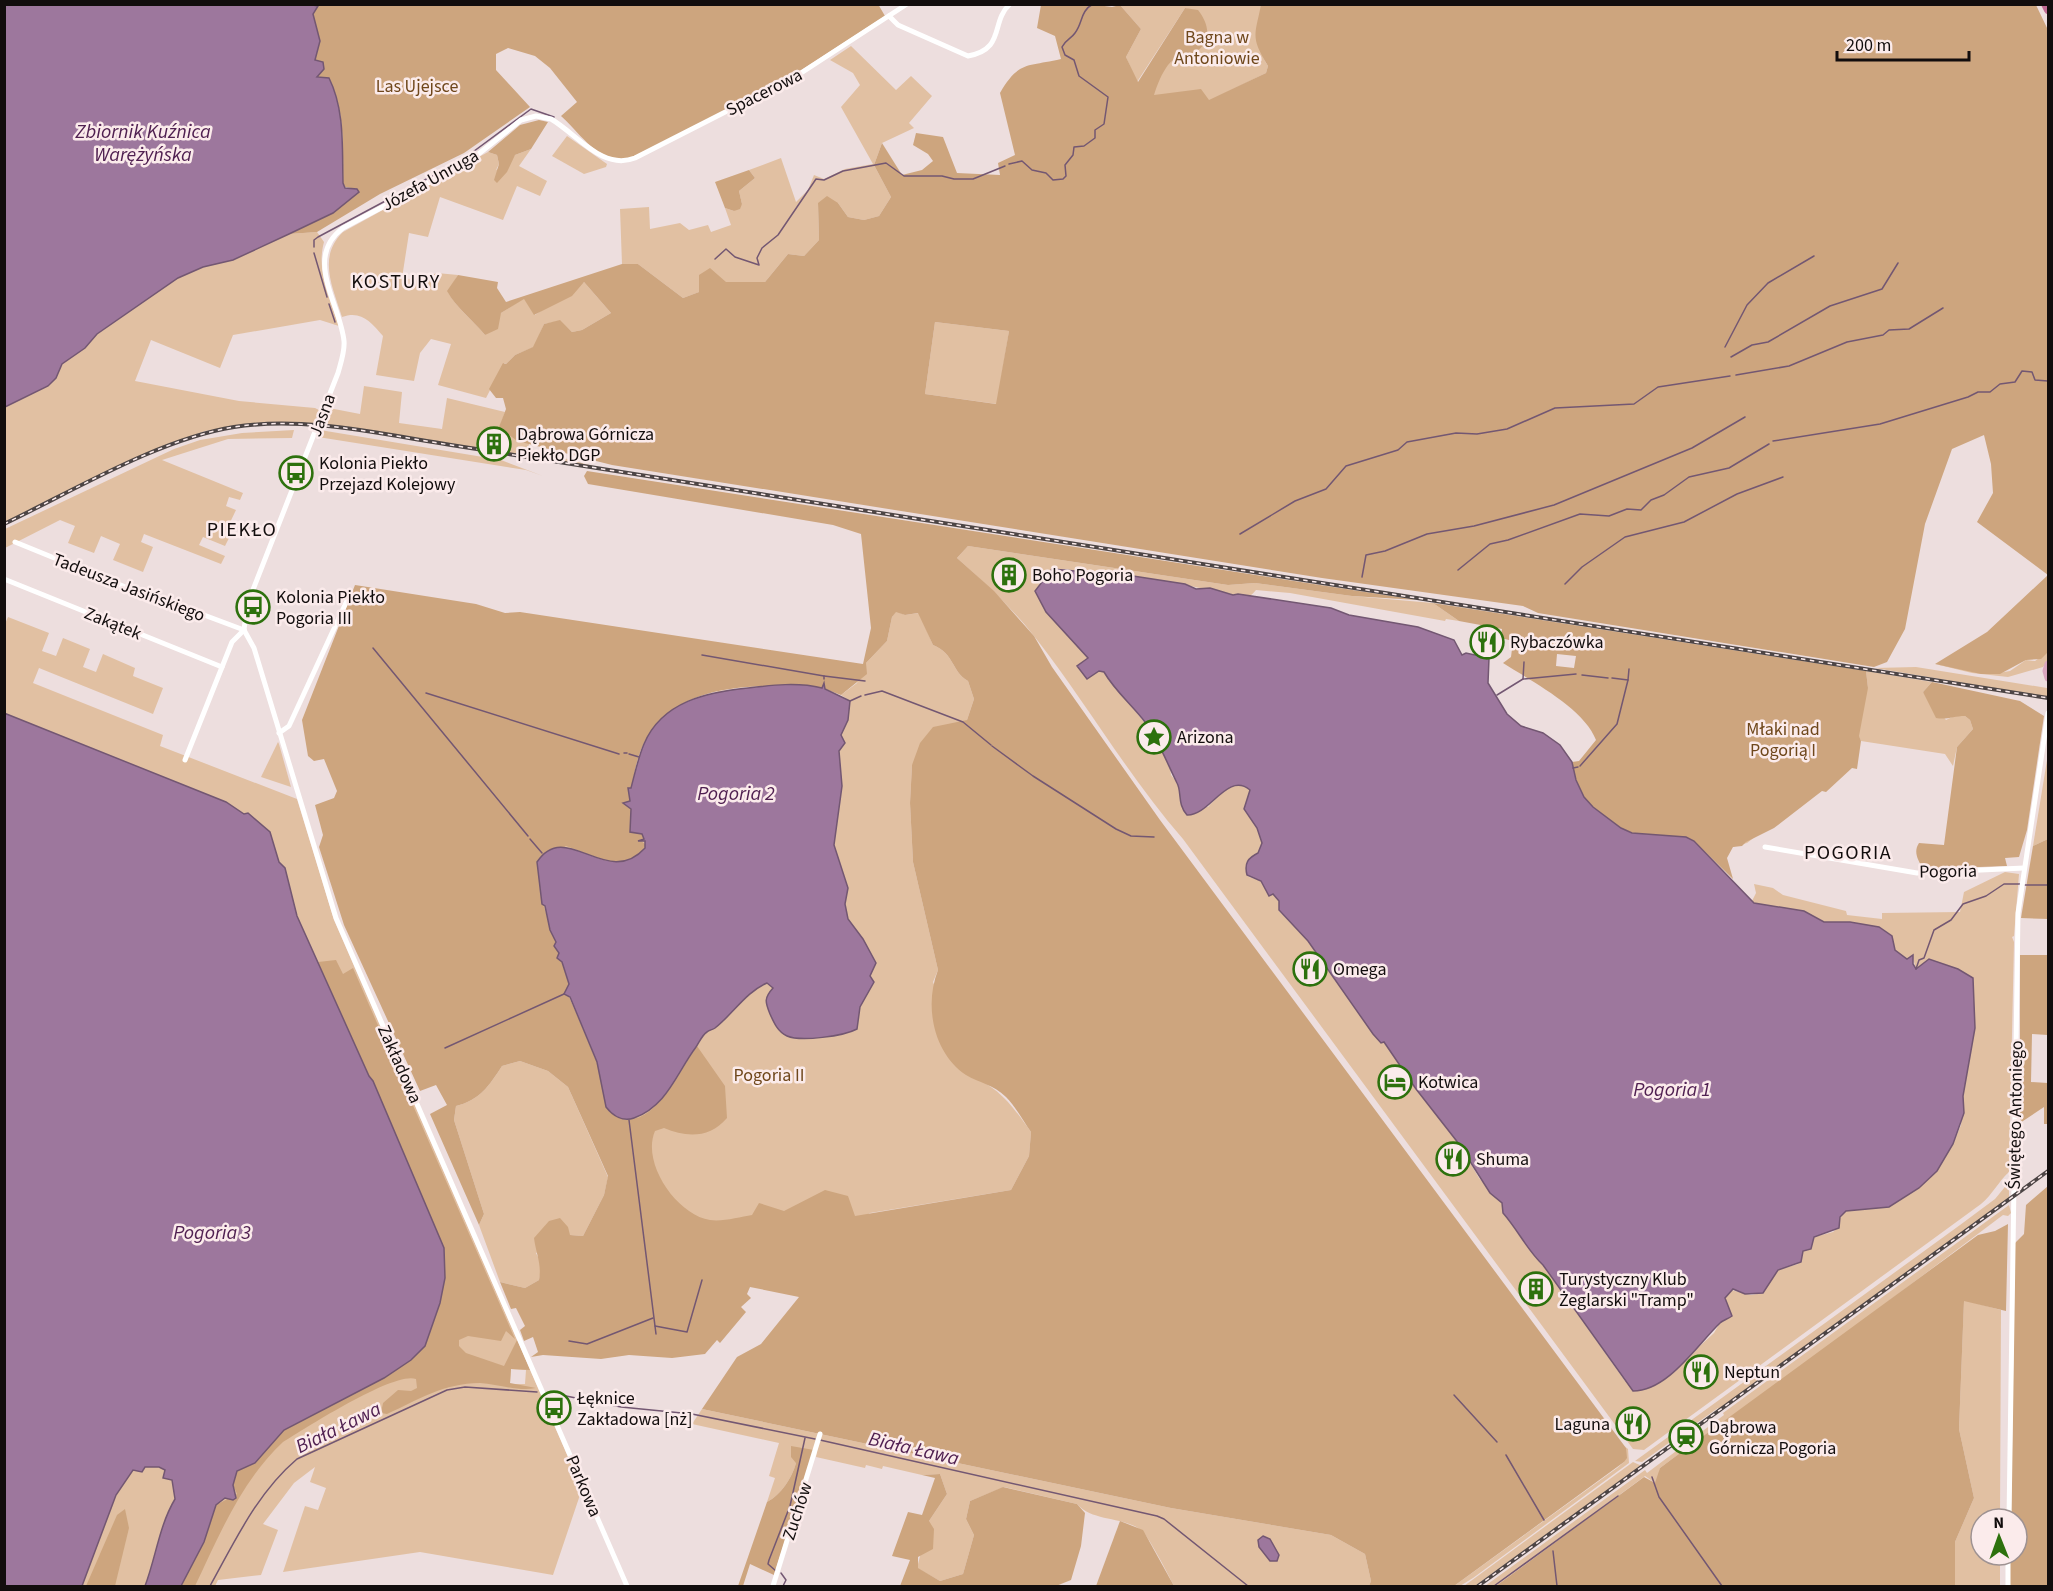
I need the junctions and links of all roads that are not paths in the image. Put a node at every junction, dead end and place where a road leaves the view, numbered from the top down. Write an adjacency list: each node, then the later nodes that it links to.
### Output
1 (907, 4): 5 (street, Spacerowa)
2 (1010, 4): 5 (street)
3 (2046, 4): 4 (highway)
4 (2049, 10)
5 (889, 16): 6 (street, Spacerowa)
6 (612, 161): 7 (street, Józefa Unruga)
7 (332, 299): 11 (street, Jasna)
8 (15, 542): 11 (street, Tadeusza Jasińskiego)
9 (4, 579): 13 (street, Zakątek)
10 (350, 594): 16 (street)
11 (244, 630): 13 (street, Jasna); 16 (street, Zakładowa)
12 (2049, 664): 14 (main road)
13 (222, 667): 17 (street, Jasna)
14 (2049, 678)
15 (2049, 713): 19 (street, Świętego Antoniego)
16 (279, 733): 20 (street, Zakładowa)
17 (185, 760)
18 (1765, 847): 19 (street, Pogoria)
19 (2024, 868): 22 (street, Świętego Antoniego)
20 (541, 1386): 24 (street, Parkowa)
21 (820, 1435): 25 (street, Zuchów)
22 (2009, 1507)
23 (2008, 1567): 26 (street)
24 (627, 1587)
25 (773, 1587)
26 (2008, 1587)

